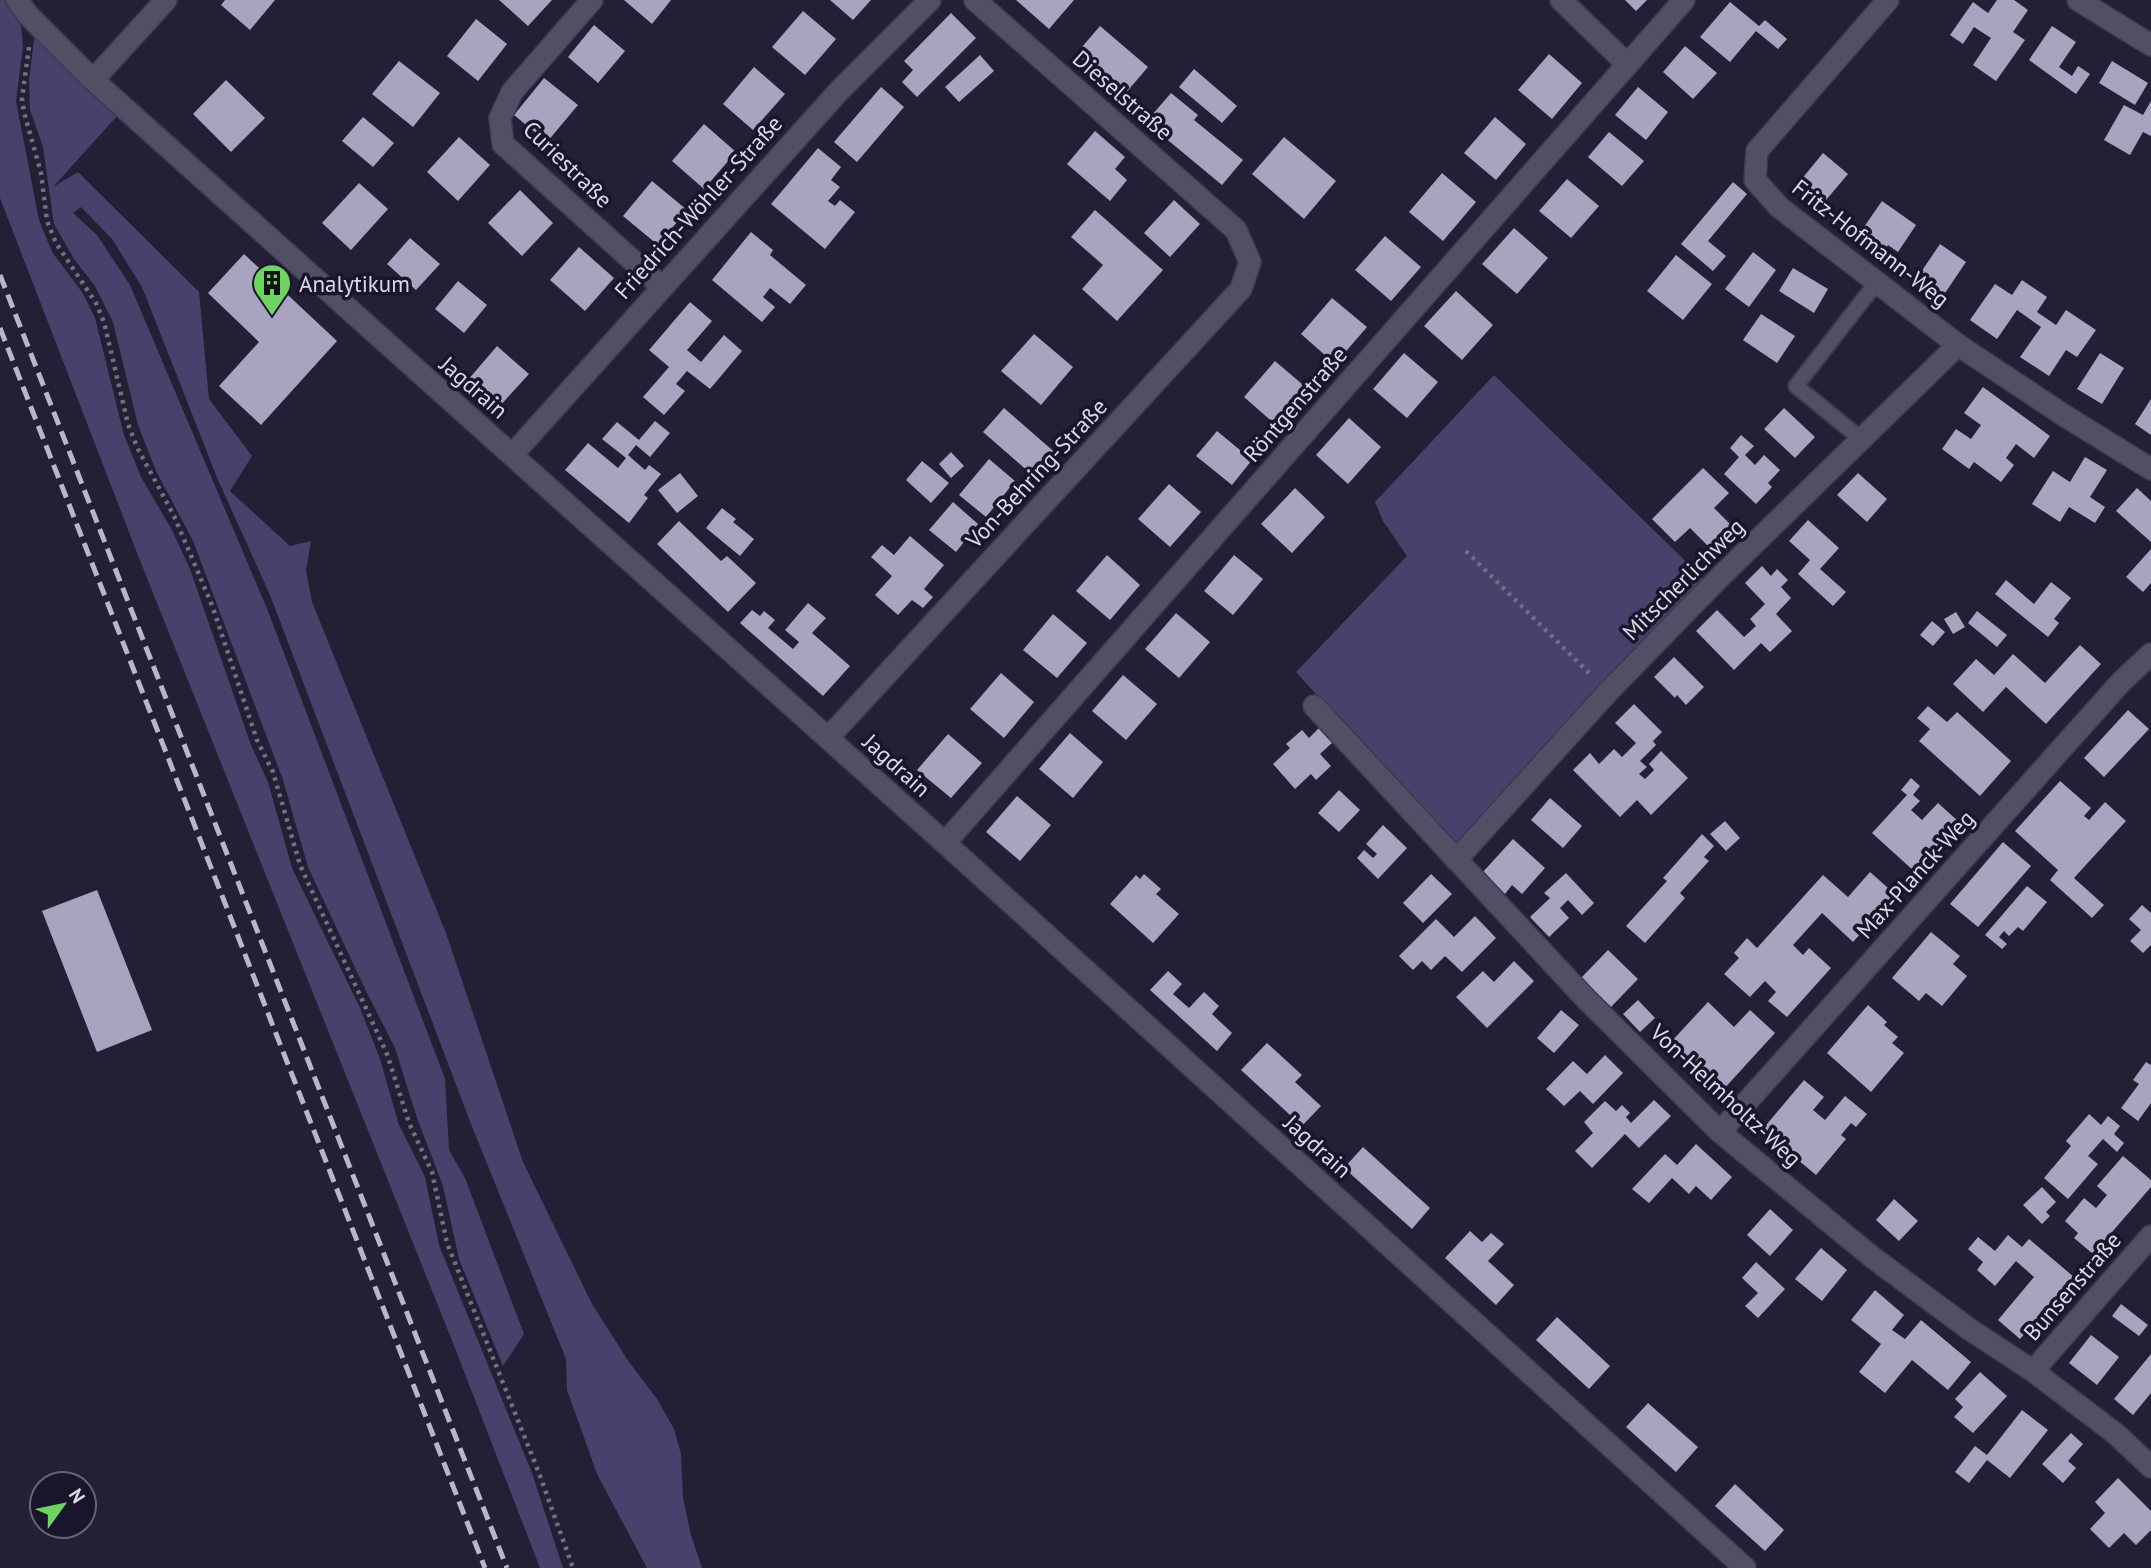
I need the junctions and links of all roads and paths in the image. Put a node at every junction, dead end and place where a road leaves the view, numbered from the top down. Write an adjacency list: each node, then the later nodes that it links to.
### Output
1 (166, 0): 12 (street)
2 (592, 0): 15 (street, Curiestraße)
3 (930, 0): 15 (street, Friedrich-Wöhler-Straße)
4 (975, 0): 13 (street, Dieselstraße)
5 (1561, 0): 11 (street)
6 (1684, 0): 11 (street, Röntgenstraße)
7 (1888, 0): 14 (street, Fritz-Hofmann-Weg)
8 (2078, 0): 10 (street)
9 (22, 7): 12 (street, Jagdrain); 31 (path)
10 (2151, 45)
11 (1627, 64): 25 (street, Röntgenstraße)
12 (93, 80): 18 (street, Jagdrain)
13 (1236, 230): 24 (street, Von-Behring-Straße)
14 (1877, 282): 16 (street, Fritz-Hofmann-Weg); 17 (lane)
15 (662, 287): 18 (street, Friedrich-Wöhler-Straße)
16 (1958, 345): 17 (street, Mitscherlichweg); 19 (street, Fritz-Hofmann-Weg)
17 (1861, 439): 22 (street, Mitscherlichweg)
18 (512, 455): 24 (street, Jagdrain)
19 (2151, 469)
20 (1466, 551): 22 (path)
21 (2151, 654): 27 (street, Max-Planck-Weg)
22 (1608, 692): 26 (street, Mitscherlichweg)
23 (1314, 706): 26 (street, Von-Helmholtz-Weg)
24 (828, 738): 25 (street, Jagdrain)
25 (945, 843): 32 (street, Jagdrain)
26 (1456, 860): 27 (street, Von-Helmholtz-Weg)
27 (1720, 1132): 29 (street, Von-Helmholtz-Weg)
28 (2151, 1236): 29 (street, Bunsenstraße)
29 (2033, 1371): 30 (street, Von-Helmholtz-Weg)
30 (2151, 1467)
31 (573, 1568)
32 (1745, 1568)

